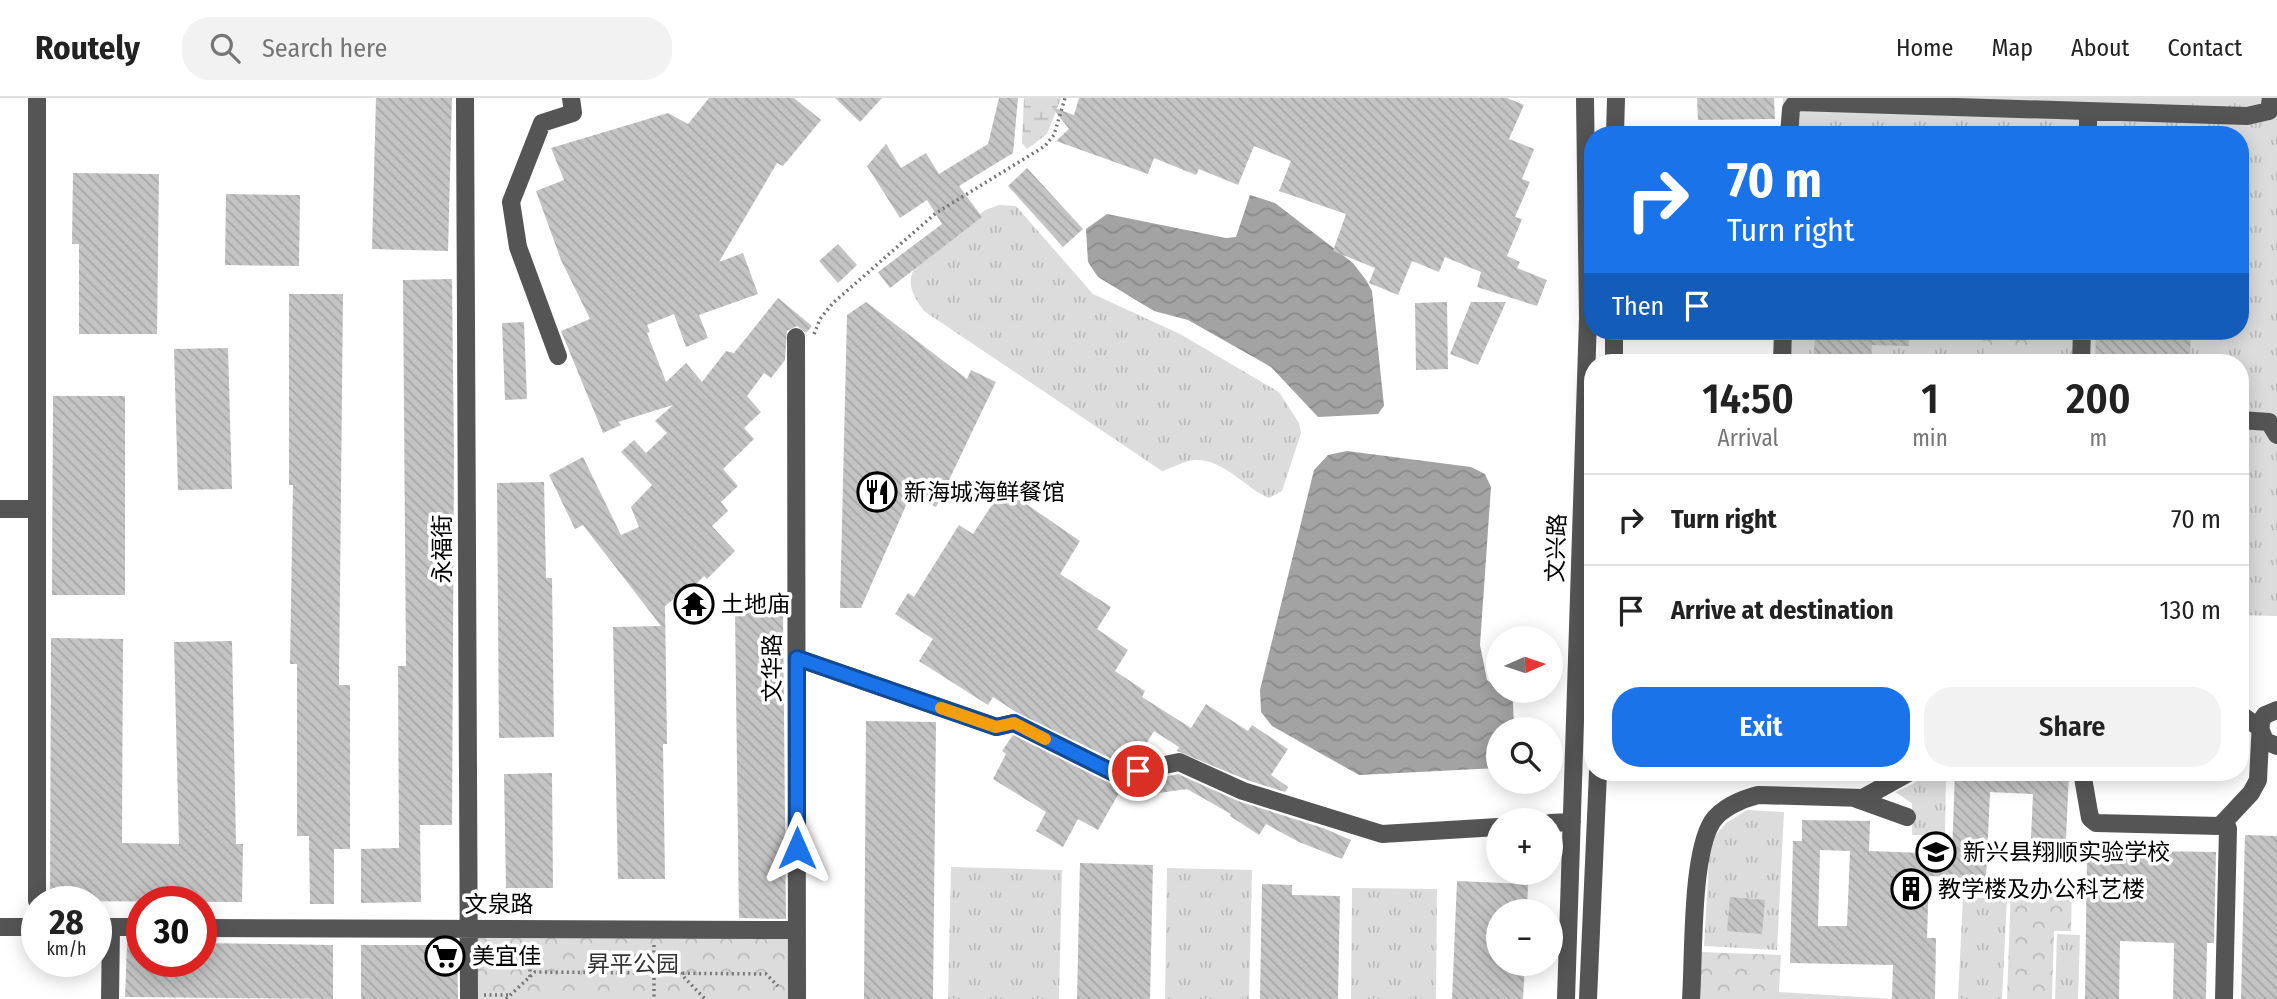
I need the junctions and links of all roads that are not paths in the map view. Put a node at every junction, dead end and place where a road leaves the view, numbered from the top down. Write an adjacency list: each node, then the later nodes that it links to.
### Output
1 (37, 98): 18 (street)
2 (465, 98): 39 (street, 永福街)
3 (571, 98): 13 (street)
4 (1586, 98): 8 (street, 文兴路)
5 (1616, 98): 9 (street)
6 (2272, 98): 7 (street)
7 (2088, 111): 10 (street); 11 (street)
8 (1586, 126)
9 (1615, 126)
10 (1789, 126)
11 (2088, 126)
12 (796, 337): 19 (street, 文华路)
13 (558, 356)
14 (2249, 421): 15 (street)
15 (2277, 435)
16 (1584, 444): 31 (street, 文兴路)
17 (0, 509): 18 (street)
18 (37, 509): 35 (street)
19 (797, 658): 32 (street); 40 (street, 文华路)
20 (2277, 710): 22 (street)
21 (2249, 720): 22 (street)
22 (2260, 728): 23 (street); 29 (street)
23 (2277, 746)
24 (1598, 781): 34 (street)
25 (1894, 781): 27 (street)
26 (2084, 781): 29 (street)
27 (1854, 799): 28 (street); 47 (street)
28 (1907, 817)
29 (2225, 821): 48 (street)
30 (1563, 822): 31 (street)
31 (1572, 822): 33 (street, 文兴路)
32 (1486, 828)
33 (1571, 861): 34 (street); 45 (street, 文兴路)
34 (1594, 862): 46 (street)
35 (37, 886)
36 (0, 927): 37 (street)
37 (21, 927)
38 (217, 928): 39 (street, 文泉路)
39 (470, 928): 40 (street, 文泉路); 42 (street, 永福街)
40 (797, 930): 44 (street, 文华路)
41 (108, 977): 43 (street)
42 (469, 997)
43 (110, 999)
44 (797, 999)
45 (1566, 999)
46 (1588, 999)
47 (1691, 999)
48 (2224, 999)

